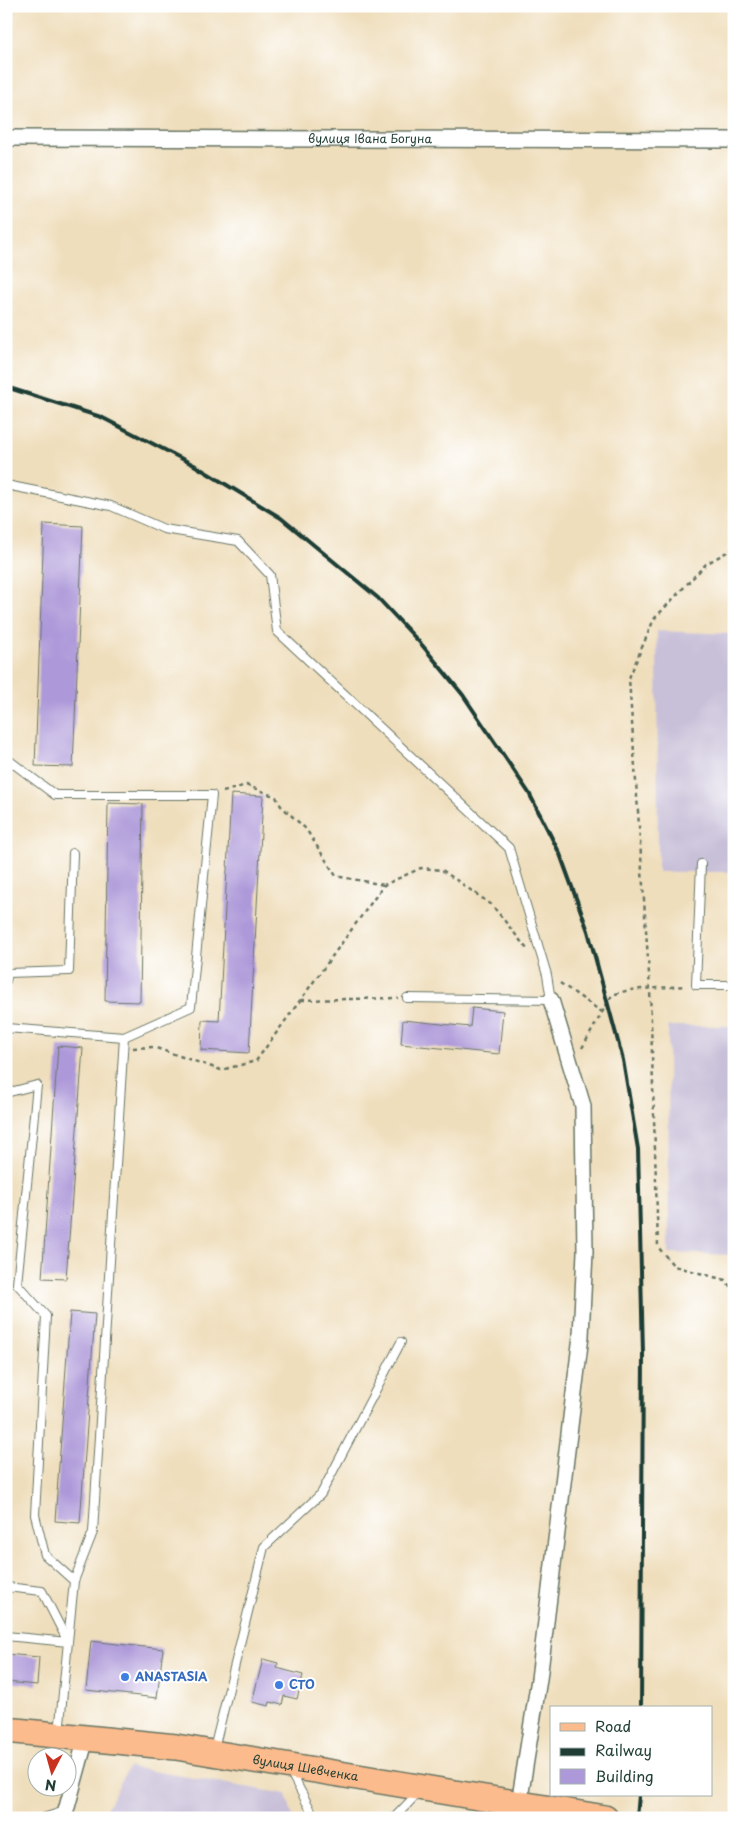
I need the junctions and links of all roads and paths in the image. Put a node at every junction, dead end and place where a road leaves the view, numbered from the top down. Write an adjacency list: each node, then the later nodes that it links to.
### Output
1 (6, 138): 2 (street, вулиця Івана Богуна)
2 (734, 140)
3 (6, 485): 11 (lane)
4 (734, 548): 15 (path)
5 (6, 758): 6 (lane)
6 (212, 795): 9 (path); 21 (lane)
7 (73, 853): 12 (lane)
8 (700, 864): 13 (lane)
9 (384, 886): 10 (path); 17 (path)
10 (529, 952)
11 (547, 975): 18 (lane); 19 (path)
12 (6, 981)
13 (696, 985): 14 (lane); 15 (path)
14 (734, 985)
15 (650, 989): 19 (path); 25 (path)
16 (407, 998): 17 (path); 18 (lane)
17 (300, 1000): 22 (path)
18 (551, 1000): 23 (street)
19 (602, 1012): 23 (path)
20 (6, 1028): 21 (lane)
21 (124, 1037): 22 (lane)
22 (123, 1048): 27 (lane)
23 (572, 1068): 37 (street)
24 (6, 1092): 27 (lane)
25 (734, 1291)
26 (401, 1342): 34 (lane)
27 (74, 1581): 30 (lane)
28 (6, 1587): 30 (lane)
29 (6, 1636): 30 (lane)
30 (68, 1642): 32 (lane)
31 (6, 1730): 32 (main road, вулиця Шевченка)
32 (58, 1735): 33 (main road, вулиця Шевченка)
33 (86, 1738): 34 (main road, вулиця Шевченка); 38 (street)
34 (213, 1754): 35 (main road, вулиця Шевченка)
35 (287, 1766): 36 (main road, вулиця Шевченка); 40 (lane)
36 (423, 1788): 37 (main road, вулиця Шевченка); 41 (lane)
37 (518, 1804): 42 (main road, вулиця Шевченка)
38 (65, 1814): 39 (lane)
39 (43, 1818)
40 (315, 1818)
41 (394, 1818)
42 (605, 1818)

